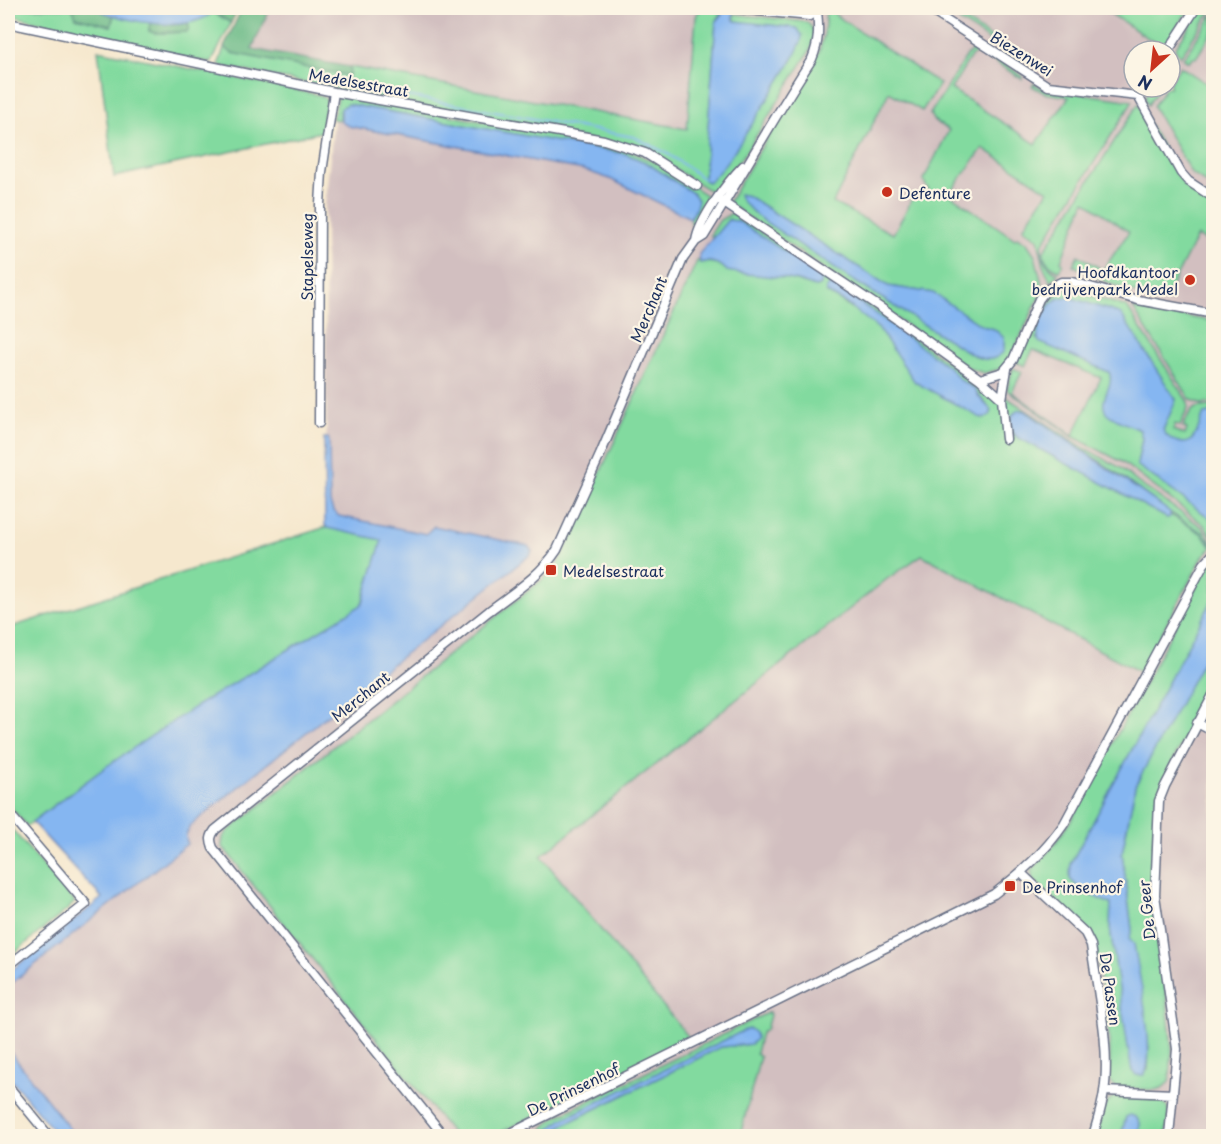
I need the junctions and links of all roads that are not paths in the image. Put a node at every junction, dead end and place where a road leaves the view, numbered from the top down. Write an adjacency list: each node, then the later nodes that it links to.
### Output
1 (732, 8): 4 (street)
2 (927, 8): 8 (street, Biezenwei)
3 (1196, 8): 6 (street)
4 (819, 9): 12 (street, Merchant)
5 (8, 23): 7 (street, Medelsestraat)
6 (1176, 39)
7 (334, 92): 10 (street, Medelsestraat); 17 (street, Stapelseweg)
8 (1122, 94)
9 (1140, 99): 11 (street)
10 (697, 186)
11 (1214, 198)
12 (721, 202): 15 (street); 30 (street, Merchant)
13 (1214, 314): 14 (street)
14 (1007, 369): 15 (street); 16 (street)
15 (980, 379): 16 (street)
16 (1002, 399): 18 (street)
17 (319, 423)
18 (1006, 439)
19 (1214, 553): 24 (street, De Prinsenhof)
20 (1214, 693): 21 (street, De Geer)
21 (1197, 723): 22 (street); 28 (street, De Geer)
22 (1214, 732)
23 (8, 812): 25 (street)
24 (1021, 873): 27 (street, De Passen); 31 (street, De Prinsenhof)
25 (8, 966)
26 (8, 1086): 29 (street)
27 (1104, 1091): 28 (street); 32 (street, De Passen)
28 (1173, 1094): 33 (street, De Geer)
29 (49, 1137)
30 (444, 1137)
31 (505, 1137)
32 (1093, 1137)
33 (1169, 1137)

